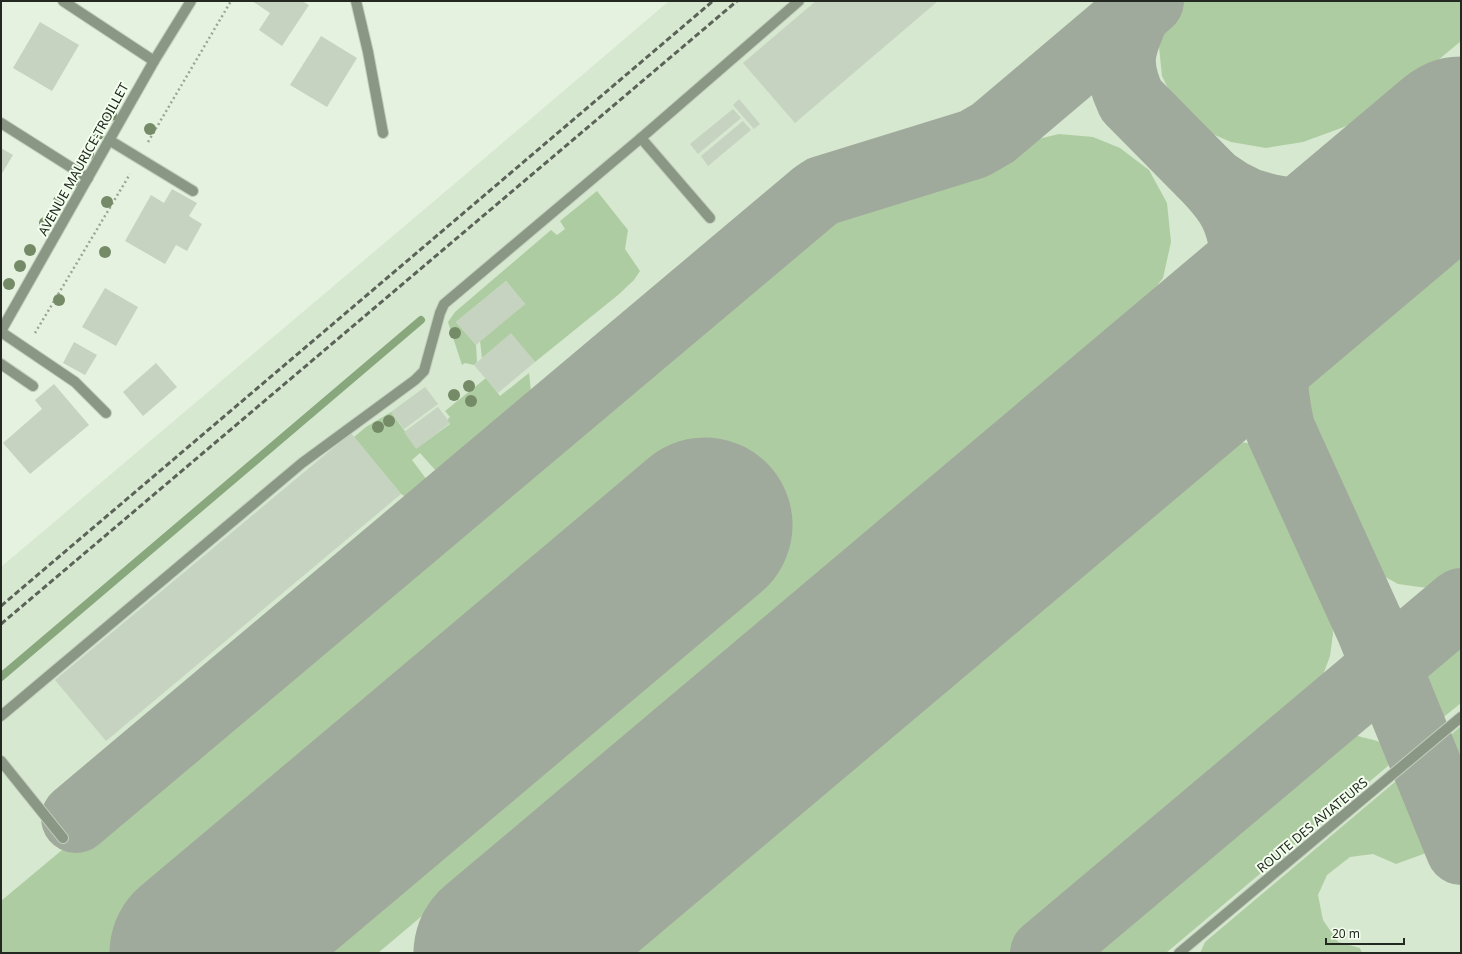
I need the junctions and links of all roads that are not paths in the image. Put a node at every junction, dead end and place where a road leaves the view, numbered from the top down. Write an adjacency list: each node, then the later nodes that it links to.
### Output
1 (63, 1): 5 (street)
2 (191, 1): 5 (street, AVENUE MAURICE-TROILLET)
3 (356, 1): 7 (street)
4 (799, 1): 8 (street)
5 (154, 61): 9 (street, AVENUE MAURICE-TROILLET)
6 (1, 123): 10 (street)
7 (383, 133)
8 (641, 138): 12 (street); 17 (street)
9 (109, 140): 10 (street, AVENUE MAURICE-TROILLET); 11 (street)
10 (88, 178): 13 (street, AVENUE MAURICE-TROILLET)
11 (192, 191)
12 (710, 218)
13 (1, 332): 16 (street)
14 (1, 364): 15 (street)
15 (33, 386)
16 (106, 412)
17 (1, 716)
18 (1461, 717): 21 (street, ROUTE DES AVIATEURS)
19 (1, 761): 20 (street)
20 (63, 838)
21 (1179, 953)

